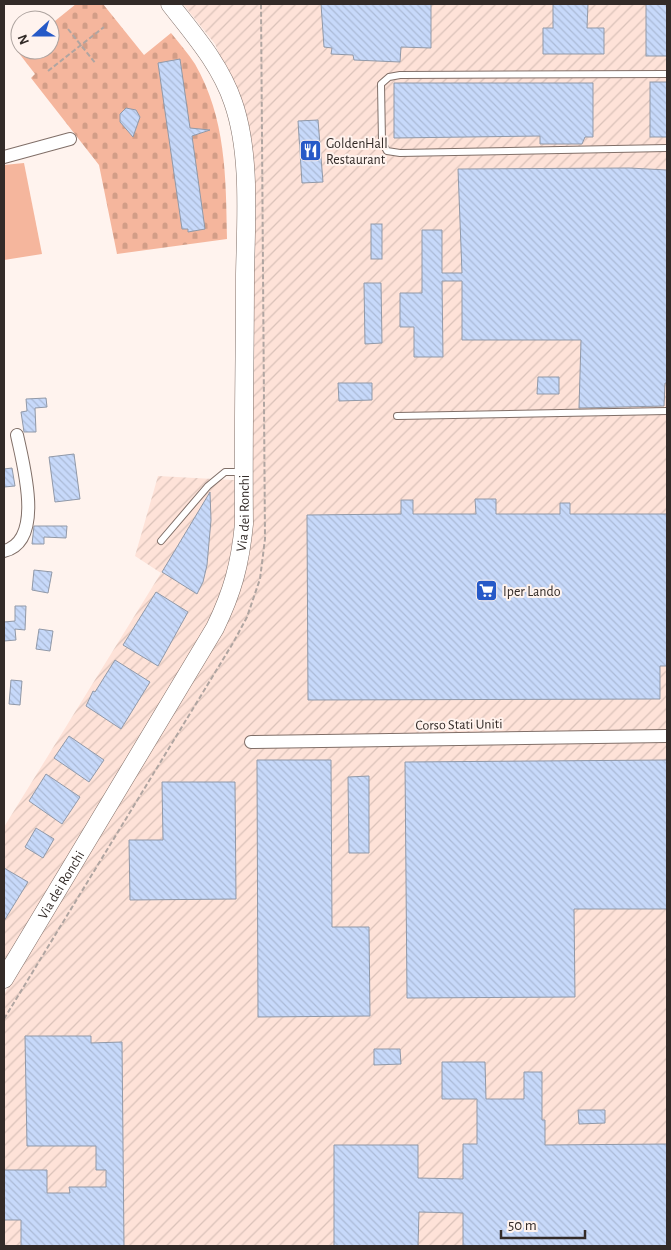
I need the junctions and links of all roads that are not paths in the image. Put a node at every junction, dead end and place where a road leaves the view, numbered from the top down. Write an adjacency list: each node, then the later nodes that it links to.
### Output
1 (170, 4): 9 (street, Via dei Ronchi)
2 (667, 74): 4 (lane)
3 (70, 139): 5 (street)
4 (667, 148)
5 (4, 157)
6 (667, 411): 7 (lane)
7 (397, 416)
8 (17, 435): 11 (street)
9 (244, 472): 10 (lane); 14 (street, Via dei Ronchi)
10 (161, 541)
11 (4, 551)
12 (667, 736): 13 (street, Corso Stati Uniti)
13 (251, 742)
14 (4, 979)

